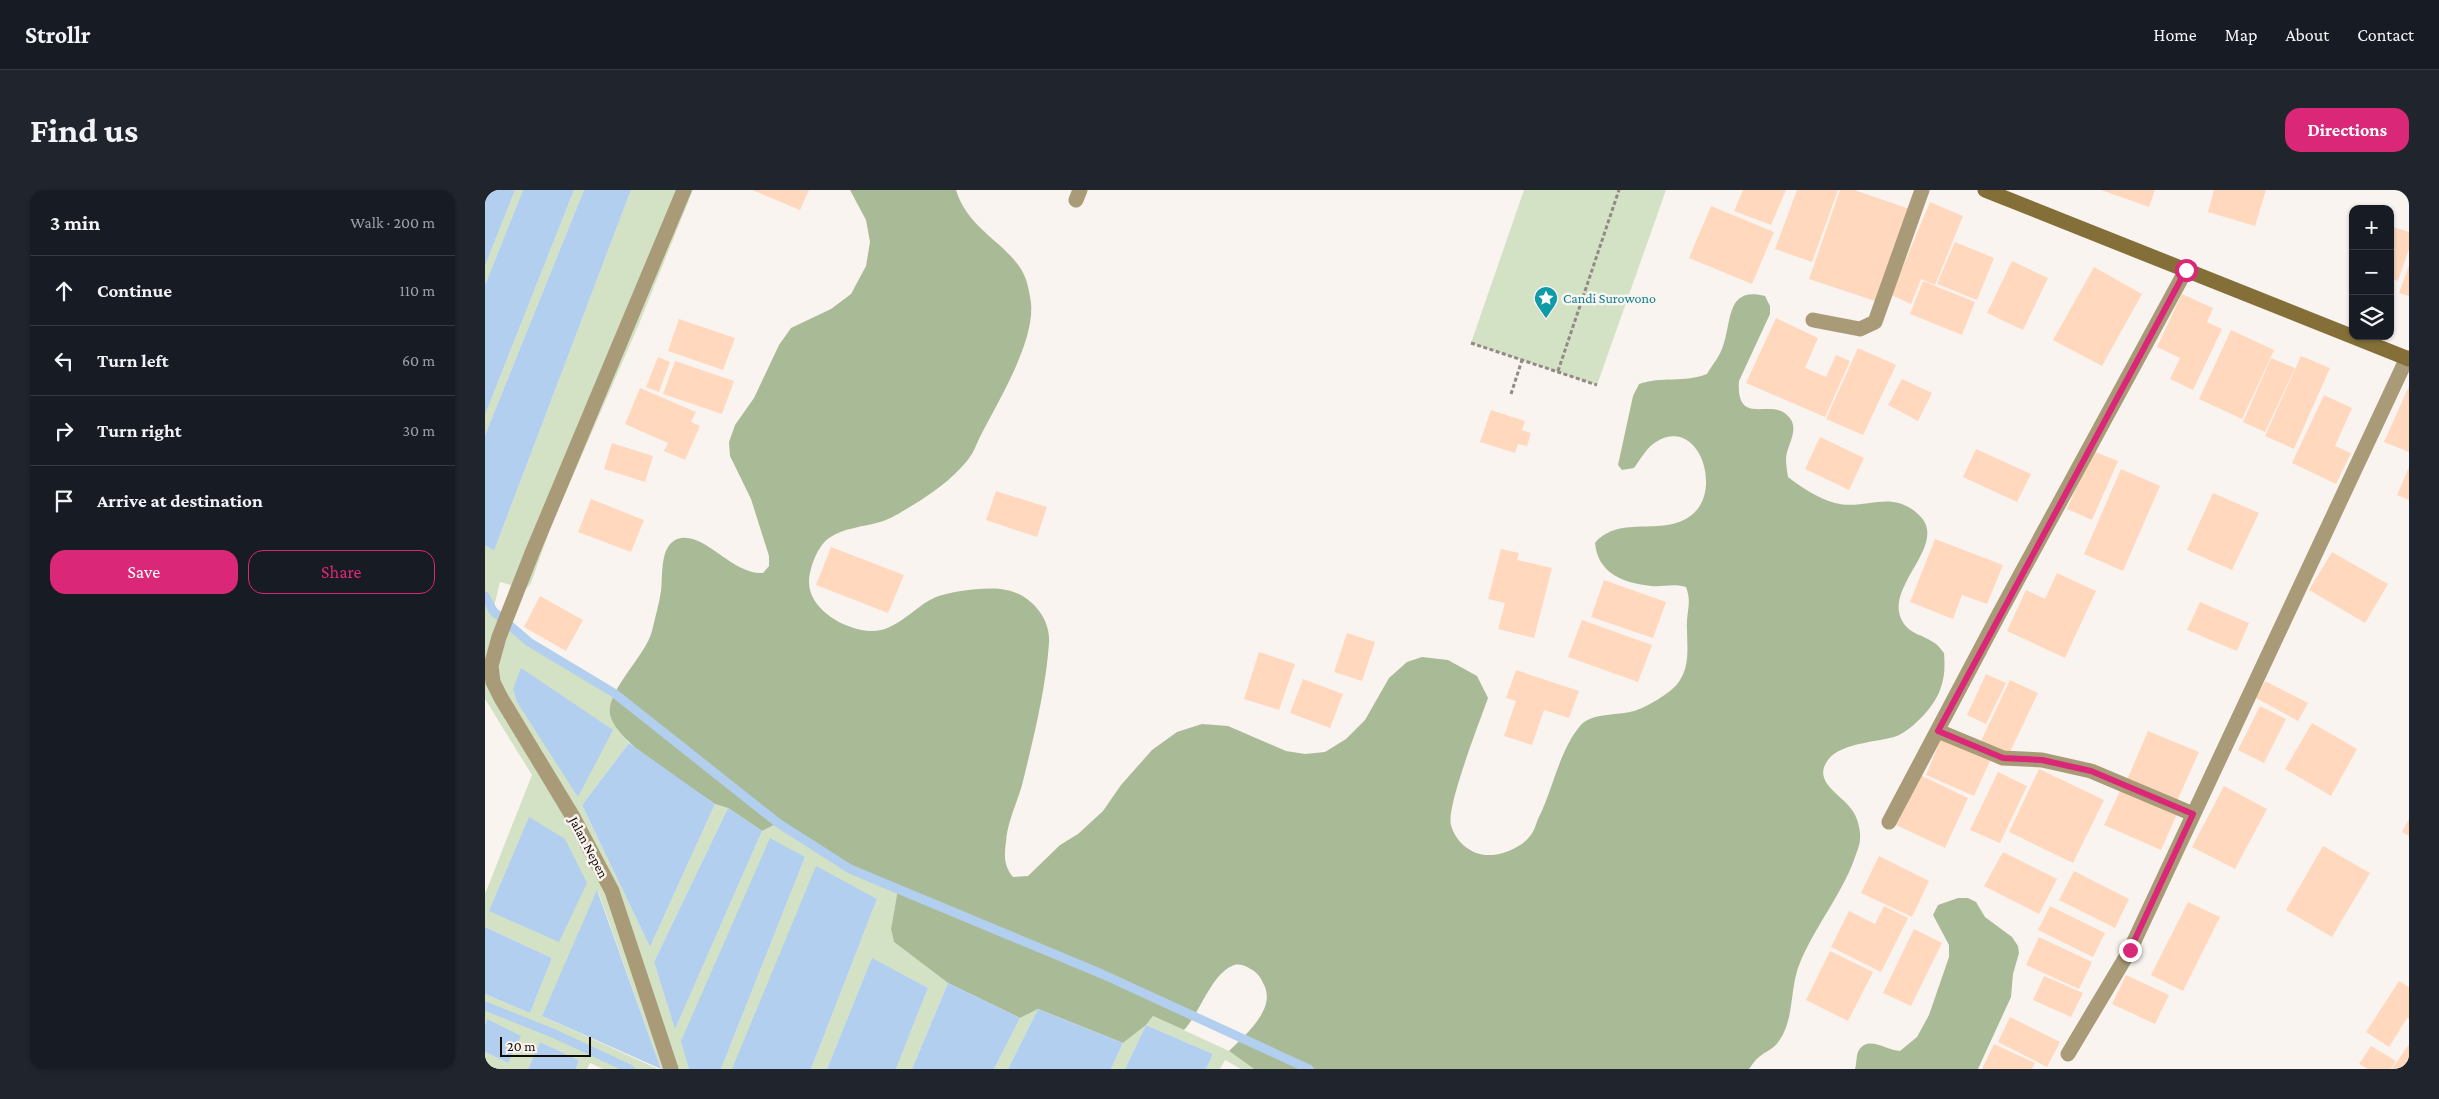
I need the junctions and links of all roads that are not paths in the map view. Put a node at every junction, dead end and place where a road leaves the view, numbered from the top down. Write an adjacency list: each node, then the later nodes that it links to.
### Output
1 (684, 190): 11 (street, Jalan Nepen)
2 (1922, 190): 5 (street)
3 (1985, 190): 4 (street)
4 (2186, 270): 6 (street); 7 (street)
5 (1813, 320)
6 (2408, 359): 8 (street)
7 (1938, 731): 8 (street); 9 (street)
8 (2193, 814): 10 (street)
9 (1889, 822)
10 (2069, 1054)
11 (671, 1069)

